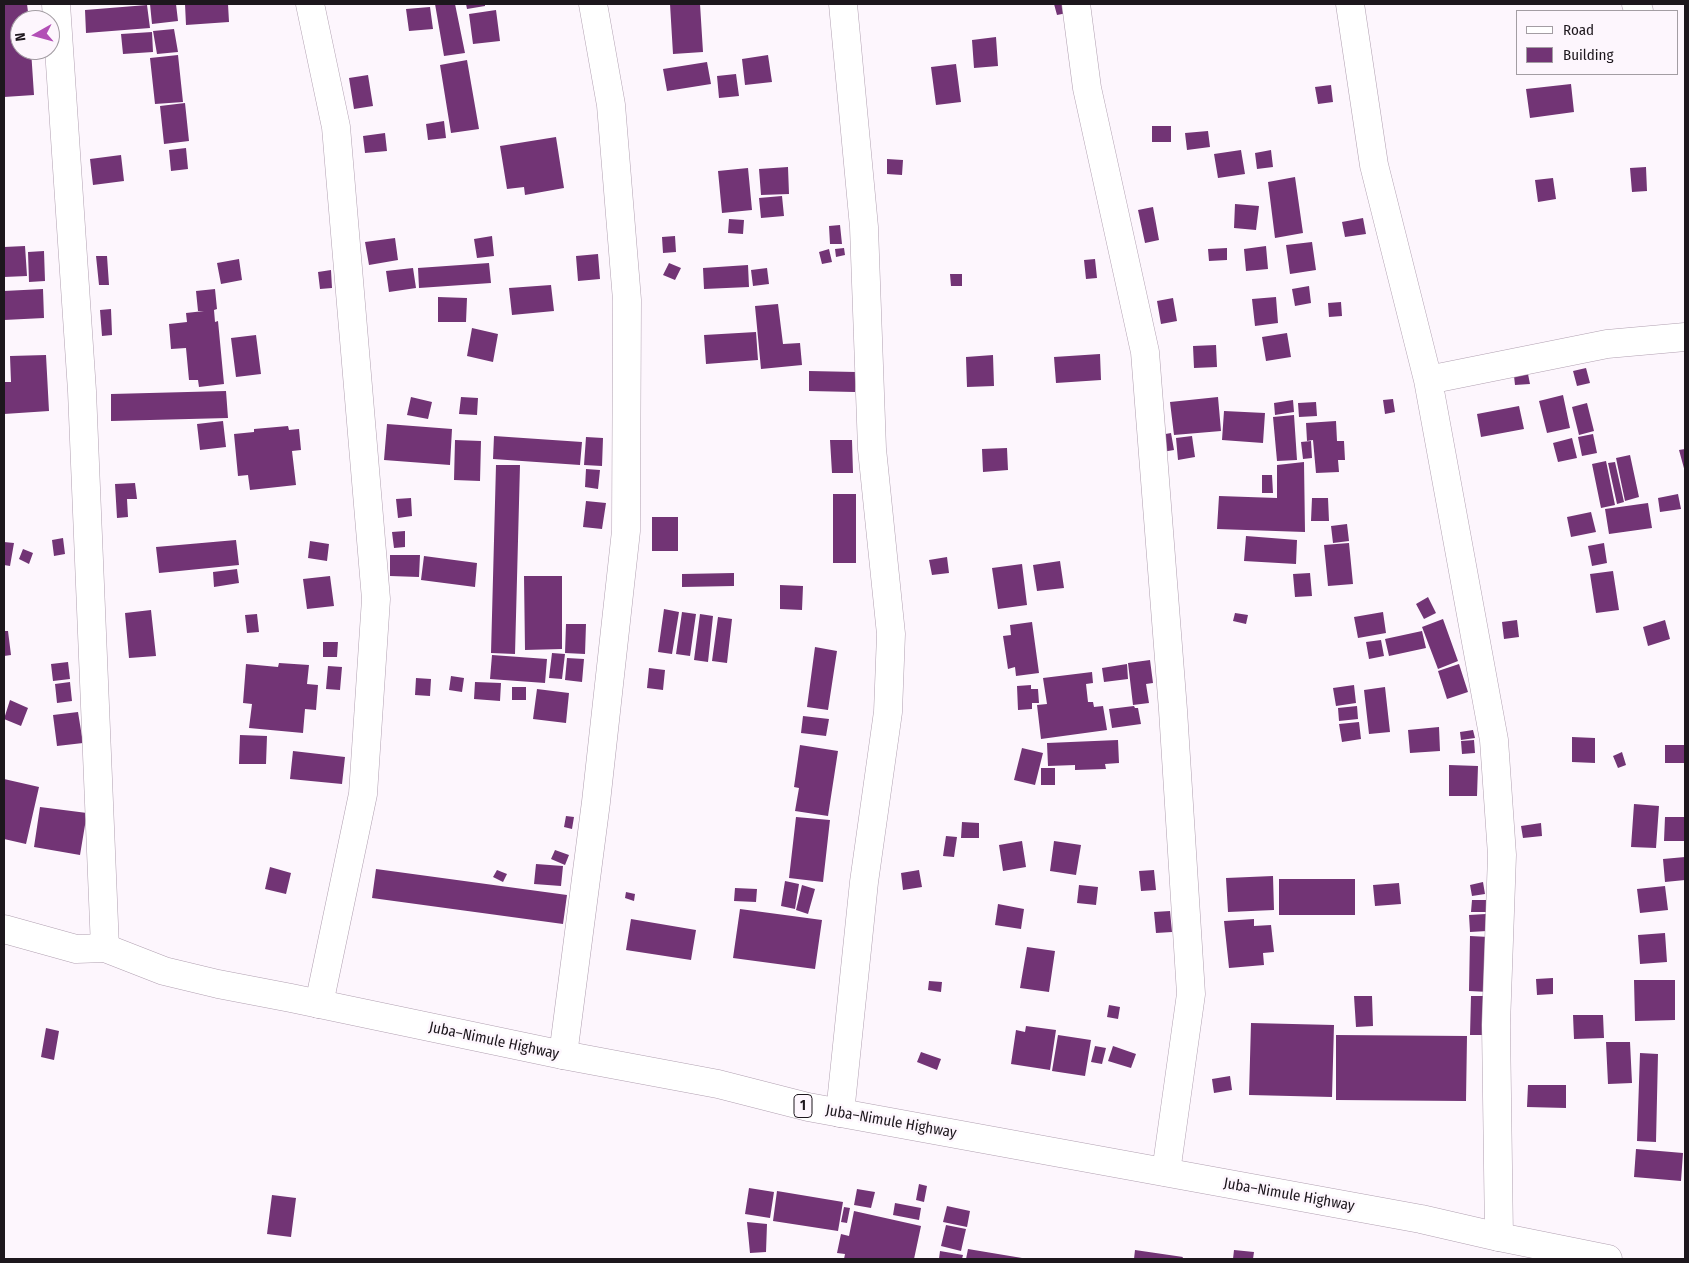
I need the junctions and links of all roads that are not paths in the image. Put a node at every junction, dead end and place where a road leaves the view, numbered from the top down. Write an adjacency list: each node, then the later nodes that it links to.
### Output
1 (56, 4): 10 (street)
2 (310, 4): 11 (street)
3 (593, 4): 12 (street)
4 (843, 4): 13 (street)
5 (1076, 4): 14 (street)
6 (1350, 4): 8 (street)
7 (1685, 337): 8 (street)
8 (1428, 380): 15 (street)
9 (4, 929): 10 (street, Juba–Nimule Highway / 1)
10 (105, 948): 11 (street, Juba–Nimule Highway / 1)
11 (319, 1004): 12 (street, Juba–Nimule Highway / 1)
12 (563, 1055): 13 (street, Juba–Nimule Highway / 1)
13 (840, 1113): 14 (street, Juba–Nimule Highway / 1)
14 (1166, 1172): 15 (street, Juba–Nimule Highway / 1)
15 (1499, 1237): 16 (street, Juba–Nimule Highway / 1)
16 (1608, 1259)

